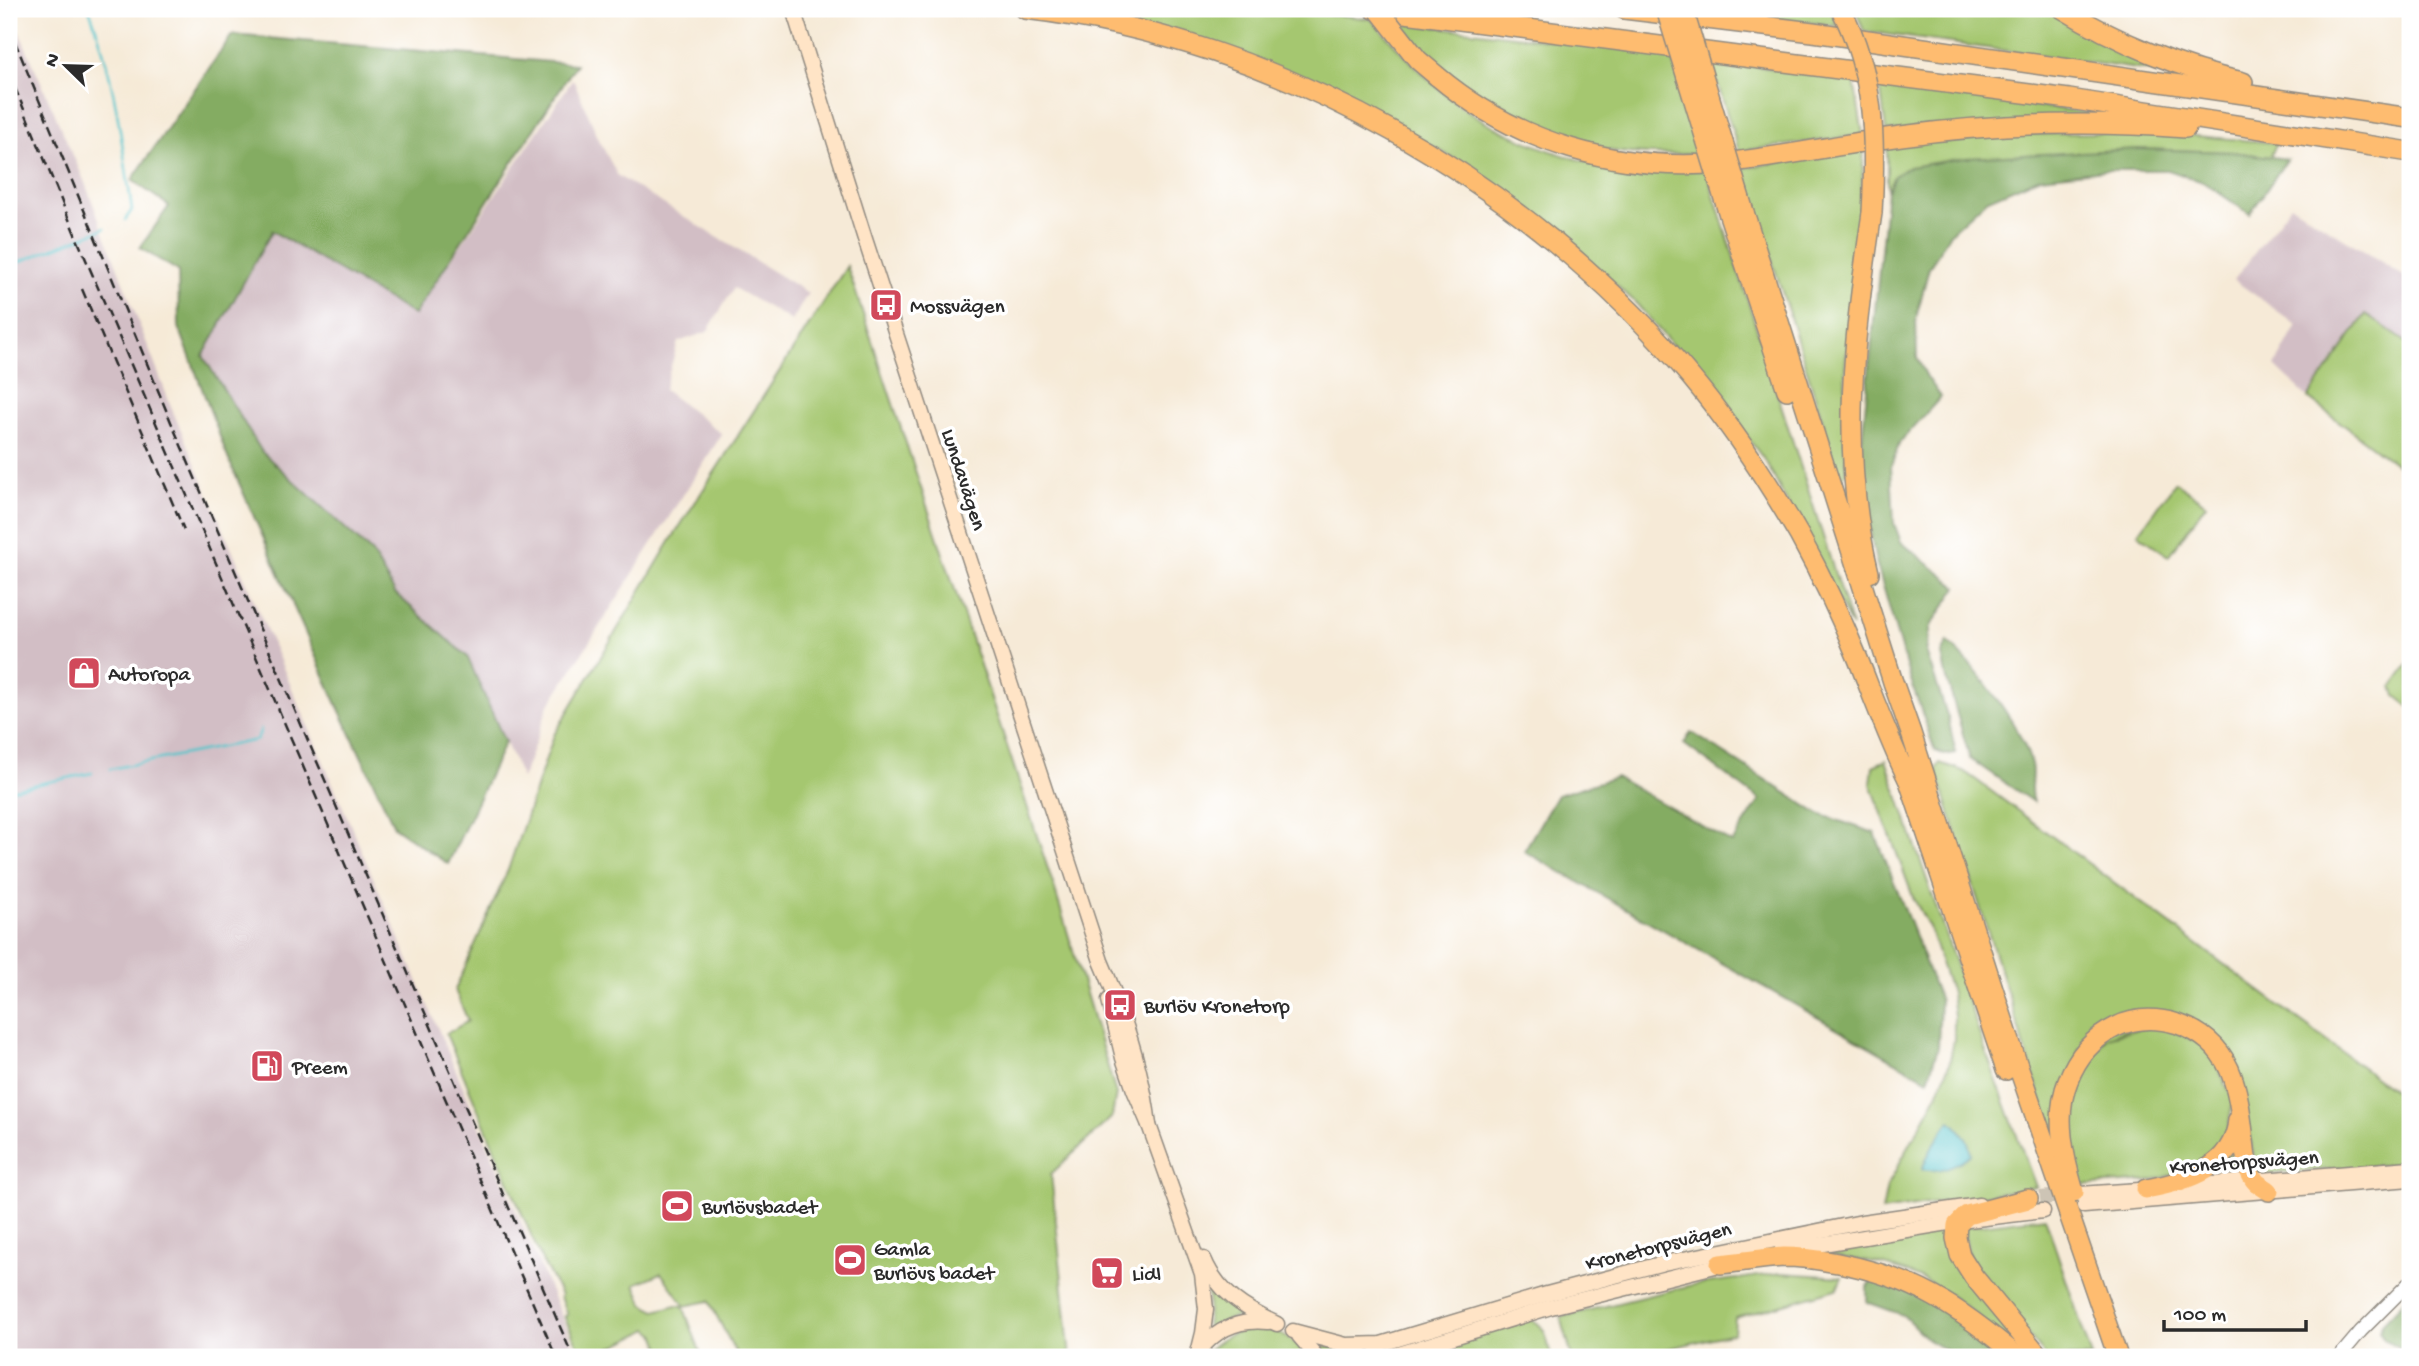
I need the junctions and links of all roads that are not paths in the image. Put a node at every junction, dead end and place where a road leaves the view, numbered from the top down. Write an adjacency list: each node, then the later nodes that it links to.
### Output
1 (1025, 9): 14 (highway)
2 (1376, 9): 11 (highway); 11 (highway, bridge)
3 (1624, 9): 9 (highway)
4 (1666, 9): 12 (highway, bridge)
5 (1683, 9): 12 (highway, bridge)
6 (1841, 9): 13 (highway, bridge)
7 (2063, 9): 9 (highway)
8 (795, 15): 21 (main road, Lundavägen)
9 (2383, 113): 10 (highway)
10 (2410, 118)
11 (2410, 155)
12 (1737, 213): 13 (highway); 14 (highway)
13 (1911, 733): 25 (highway)
14 (1908, 779): 33 (highway)
15 (2239, 1105): 18 (highway); 19 (highway); 25 (highway)
16 (2410, 1168): 18 (main road, Kronetorpsvägen)
17 (2410, 1179): 18 (main road, Kronetorpsvägen)
18 (2262, 1186): 19 (main road, Kronetorpsvägen); 19 (main road, Kronetorpsvägen)
19 (2146, 1189)
20 (2037, 1203): 22 (highway); 27 (main road, Kronetorpsvägen)
21 (1177, 1205): 26 (main road, Lundavägen); 28 (main road, Lundavägen)
22 (1960, 1221): 23 (main road, Kronetorpsvägen); 32 (highway)
23 (1720, 1264): 30 (main road, Kronetorpsvägen); 31 (highway)
24 (2410, 1282): 35 (street)
25 (2097, 1295): 34 (highway)
26 (1277, 1324): 27 (main road, Lundavägen); 28 (main road, Lundavägen)
27 (1293, 1331): 29 (main road, Lundavägen)
28 (1197, 1355)
29 (1317, 1357)
30 (1389, 1357)
31 (2018, 1357)
32 (2040, 1357)
33 (2105, 1357)
34 (2118, 1357)
35 (2339, 1357)

